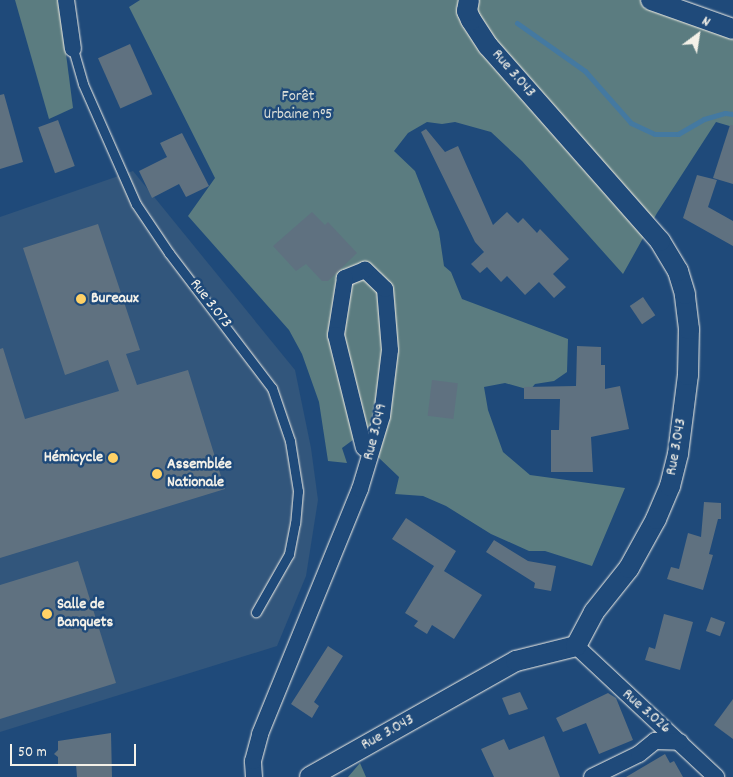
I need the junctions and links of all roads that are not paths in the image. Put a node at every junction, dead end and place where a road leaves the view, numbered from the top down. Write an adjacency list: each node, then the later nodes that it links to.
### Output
1 (66, 0): 5 (street, Rue 3.073)
2 (469, 0): 8 (street, Rue 3.043)
3 (651, 0): 4 (street)
4 (733, 29)
5 (73, 49): 7 (lane, Rue 3.073)
6 (364, 448): 10 (street, Rue 3.049)
7 (256, 612)
8 (576, 646): 9 (street, Rue 3.026); 11 (street, Rue 3.043)
9 (680, 742): 12 (street); 13 (street, Rue 3.026)
10 (254, 777)
11 (310, 777)
12 (592, 777)
13 (716, 777)

